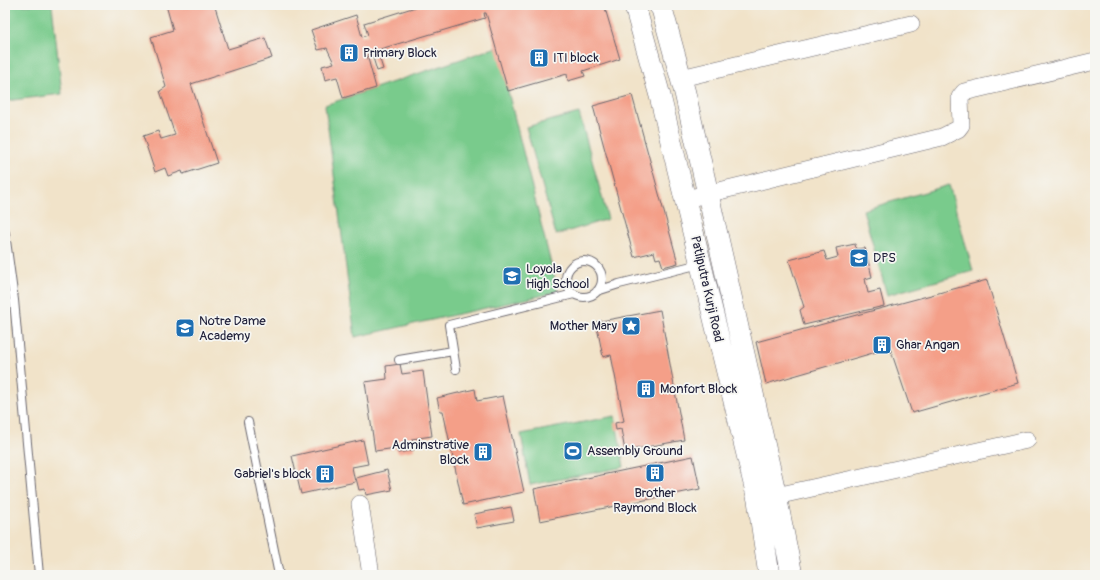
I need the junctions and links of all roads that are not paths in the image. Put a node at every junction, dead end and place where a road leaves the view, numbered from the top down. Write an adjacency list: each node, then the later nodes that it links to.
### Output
1 (638, 5): 6 (street, Patliputra Kurji Road)
2 (659, 5): 5 (street)
3 (911, 24): 5 (street)
4 (1095, 61): 7 (street)
5 (682, 83): 6 (street); 7 (street)
6 (660, 96): 8 (street, Patliputra Kurji Road)
7 (708, 194): 8 (street); 13 (street)
8 (686, 199): 10 (street, Patliputra Kurji Road)
9 (5, 233): 23 (lane)
10 (701, 264): 11 (lane); 14 (street, Patliputra Kurji Road)
11 (597, 291): 12 (lane); 12 (lane)
12 (574, 294): 15 (lane)
13 (730, 294): 14 (street); 18 (street)
14 (710, 300): 18 (street, Patliputra Kurji Road)
15 (453, 351): 16 (lane); 17 (lane)
16 (399, 360)
17 (456, 369)
18 (744, 401): 21 (street, Patliputra Kurji Road)
19 (248, 422): 24 (lane)
20 (1027, 440): 21 (street)
21 (767, 498): 26 (street, Patliputra Kurji Road); 27 (street)
22 (360, 504): 25 (street)
23 (39, 575)
24 (279, 575)
25 (372, 575)
26 (769, 575)
27 (792, 575)

